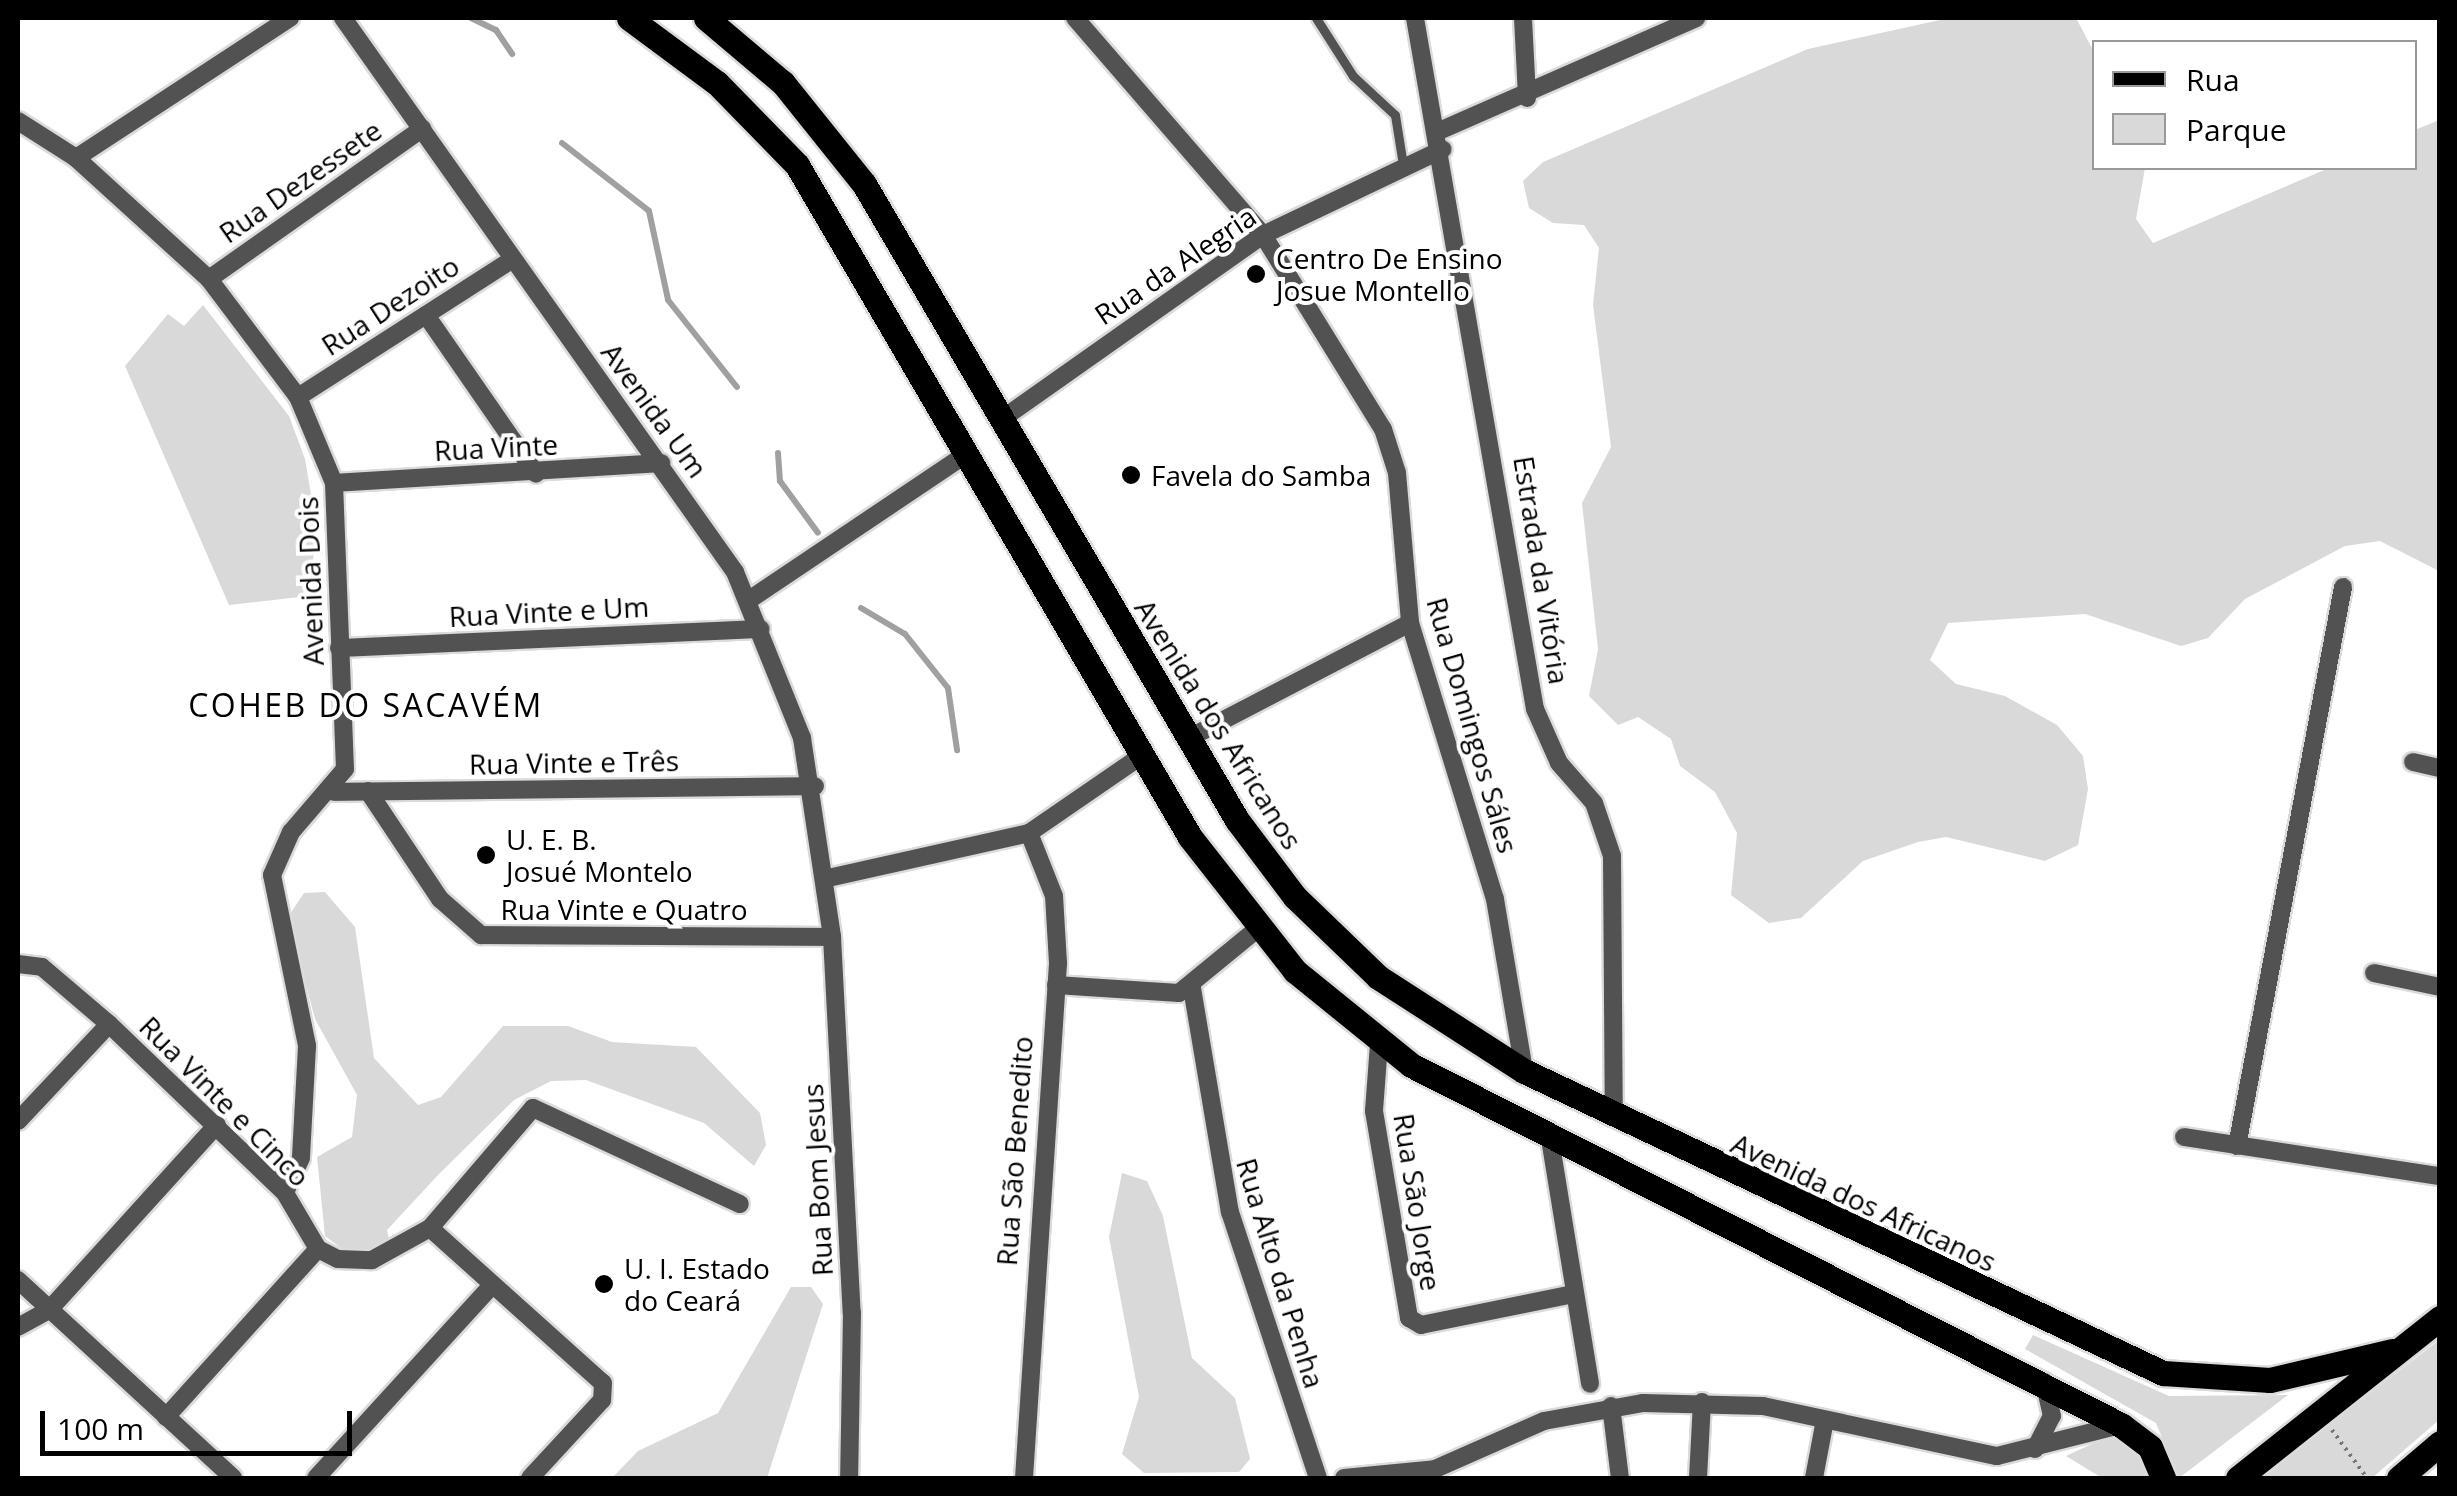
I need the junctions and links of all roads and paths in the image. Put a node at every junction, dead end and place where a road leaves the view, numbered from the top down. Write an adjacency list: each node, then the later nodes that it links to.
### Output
1 (290, 18): 14 (street)
2 (342, 18): 12 (street, Avenida Um)
3 (630, 18): 22 (main road)
4 (706, 18): 21 (main road, Avenida dos Africanos)
5 (1075, 18): 16 (street, Rua Domingos Sáles)
6 (1316, 18): 15 (lane)
7 (1415, 18): 13 (street, Estrada da Vitória)
8 (1523, 18): 10 (street)
9 (1696, 18): 10 (street, Rua da Alegria)
10 (1528, 98): 13 (street, Rua da Alegria)
11 (18, 121): 14 (street, Avenida Dois)
12 (422, 128): 17 (street, Avenida Um); 18 (street, Rua Dezessete)
13 (1441, 140): 15 (street, Rua da Alegria); 51 (street, Estrada da Vitória)
14 (76, 158): 18 (street, Avenida Dois)
15 (1402, 168): 16 (street, Rua da Alegria)
16 (1262, 235): 21 (street, Rua da Alegria); 28 (street, Rua Domingos Sáles)
17 (511, 260): 19 (street, Rua Dezoito); 23 (street, Avenida Um)
18 (208, 279): 20 (street, Avenida Dois)
19 (426, 314): 20 (street, Rua Dezoito); 24 (street)
20 (298, 397): 25 (street, Avenida Dois)
21 (1002, 419): 31 (main road, Avenida dos Africanos)
22 (965, 455): 27 (street); 32 (main road)
23 (661, 464): 24 (street, Rua Vinte); 27 (street, Avenida Um)
24 (536, 474): 25 (street, Rua Vinte)
25 (334, 483): 30 (street, Avenida Dois)
26 (2344, 587): 56 (street)
27 (749, 600): 29 (street, Avenida Um)
28 (1410, 623): 31 (street); 49 (street, Rua Domingos Sáles)
29 (761, 629): 30 (street, Rua Vinte e Um); 35 (street, Avenida Um)
30 (339, 648): 36 (street, Avenida Dois)
31 (1187, 739): 49 (main road, Avenida dos Africanos)
32 (1141, 756): 38 (street); 40 (main road)
33 (2413, 762): 34 (street)
34 (2440, 768)
35 (815, 786): 37 (street, Rua Vinte e Três); 39 (street, Avenida Um)
36 (334, 792): 37 (street, Rua Vinte e Três); 58 (street)
37 (368, 792): 41 (street, Rua Vinte e Quatro)
38 (1030, 833): 39 (street); 44 (street, Rua São Benedito)
39 (828, 878): 41 (street, Rua Bom Jesus)
40 (1256, 930): 46 (street); 48 (main road)
41 (832, 937): 83 (street, Rua Bom Jesus)
42 (20, 963): 47 (street, Rua Vinte e Cinco)
43 (2374, 973): 45 (street)
44 (1056, 985): 46 (street); 84 (street, Rua São Benedito)
45 (2440, 986)
46 (1192, 988): 85 (street, Rua Alto da Penha)
47 (108, 1024): 52 (street); 53 (street, Rua Vinte e Cinco)
48 (1379, 1044): 50 (main road); 64 (street, Rua São Jorge)
49 (1524, 1071): 50 (main road); 51 (main road, Avenida dos Africanos)
50 (1503, 1114): 54 (main road)
51 (1614, 1116): 68 (main road, Avenida dos Africanos)
52 (18, 1120)
53 (217, 1125): 58 (street, Rua Vinte e Cinco); 65 (street)
54 (1550, 1138): 64 (street); 69 (main road)
55 (2184, 1138): 56 (street)
56 (2237, 1146): 57 (street)
57 (2440, 1176)
58 (285, 1193): 61 (street, Rua Vinte e Cinco)
59 (740, 1204): 60 (street)
60 (430, 1228): 61 (street); 63 (street)
61 (318, 1248): 74 (street)
62 (18, 1280): 65 (street)
63 (492, 1285): 81 (street); 82 (street)
64 (1574, 1294): 70 (street)
65 (50, 1310): 67 (street); 74 (street)
66 (2440, 1318): 68 (main road)
67 (18, 1327)
68 (2393, 1351): 73 (main road)
69 (2044, 1382): 76 (main road); 78 (street)
70 (1590, 1384)
71 (1702, 1402): 72 (street); 75 (street); 88 (street)
72 (1611, 1406): 79 (street); 87 (street)
73 (2318, 1412): 91 (main road); 92 (path)
74 (166, 1417): 80 (street)
75 (1826, 1420): 78 (street); 89 (street)
76 (2121, 1424): 78 (street); 90 (main road)
77 (2440, 1443): 93 (main road)
78 (2027, 1456)
79 (1429, 1474): 86 (street)
80 (233, 1478)
81 (316, 1478)
82 (530, 1478)
83 (849, 1478)
84 (1024, 1478)
85 (1318, 1478)
86 (1344, 1478)
87 (1620, 1478)
88 (1698, 1478)
89 (1814, 1478)
90 (2163, 1478)
91 (2238, 1478)
92 (2367, 1478)
93 (2400, 1478)

